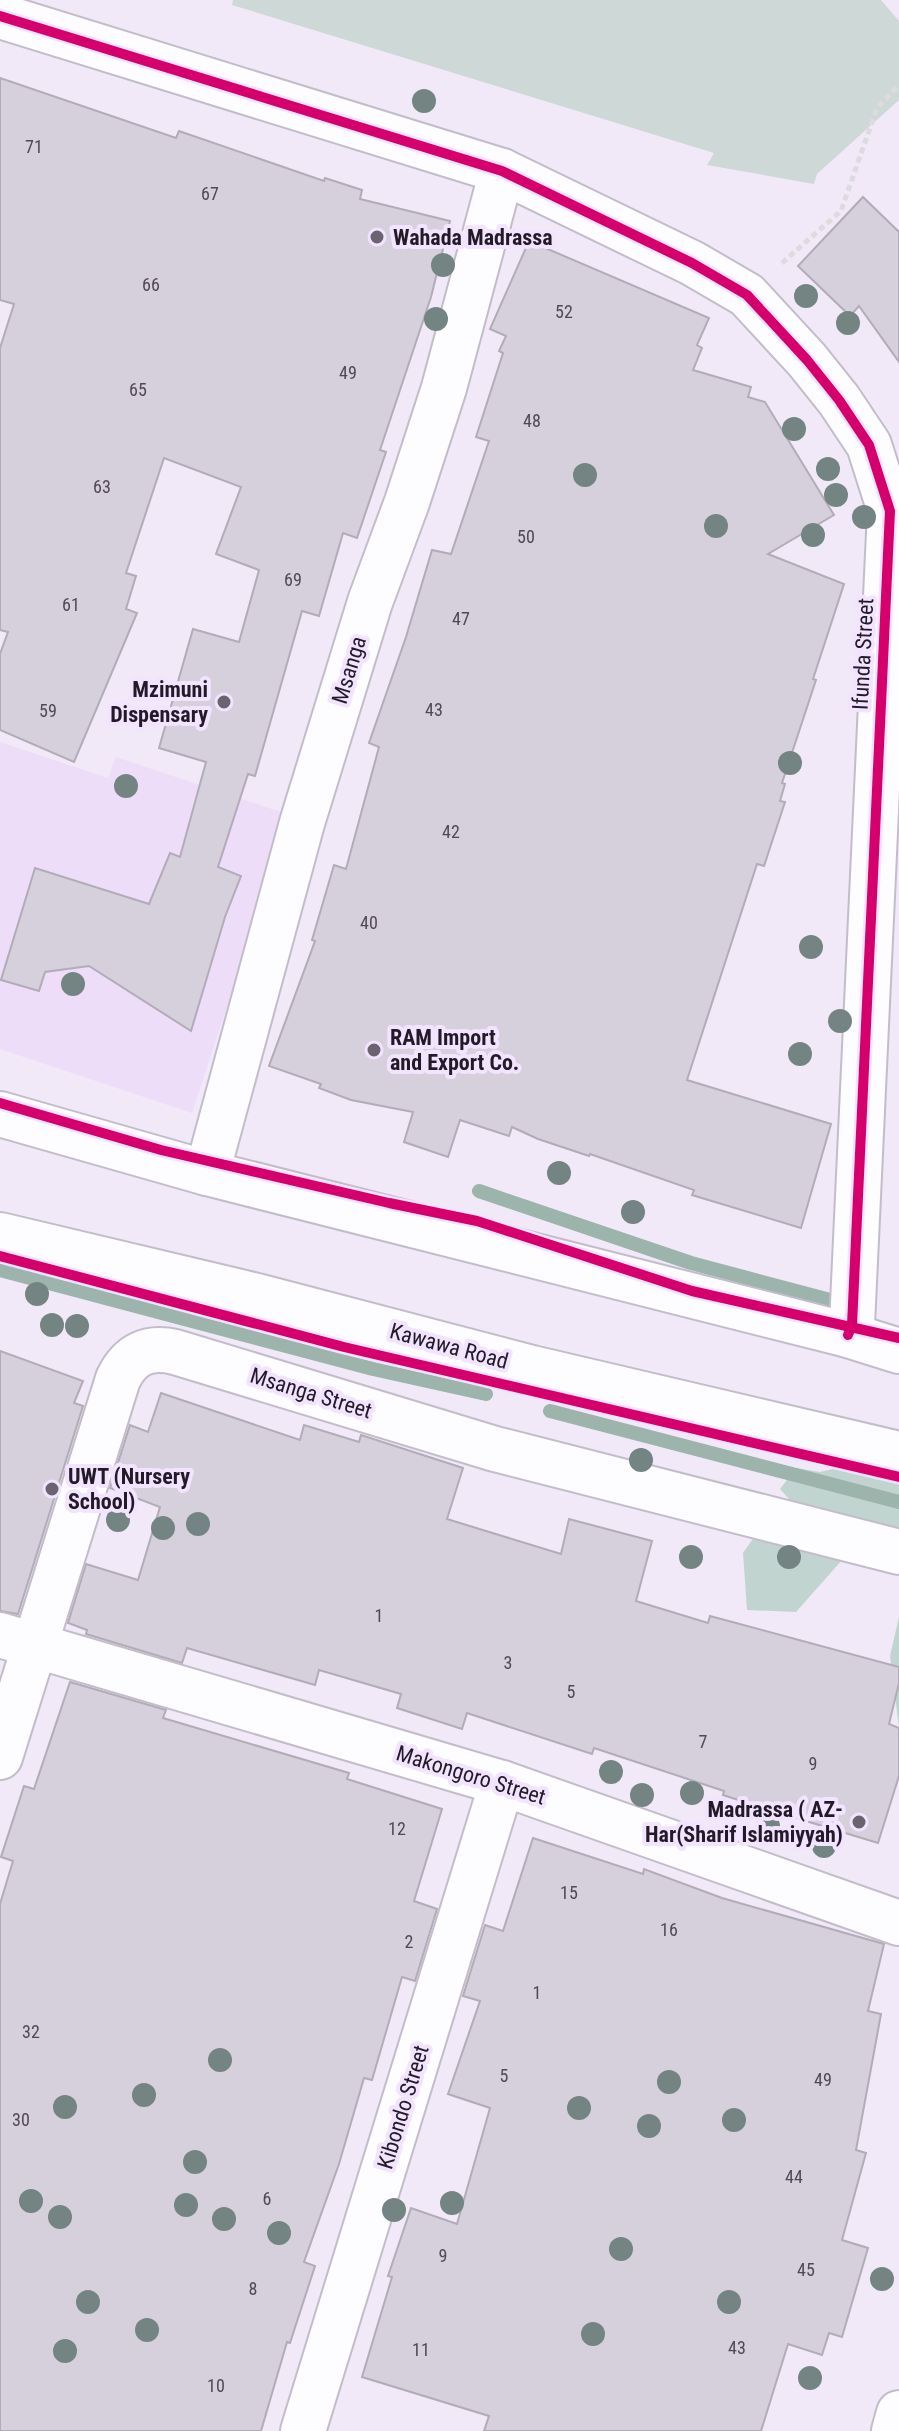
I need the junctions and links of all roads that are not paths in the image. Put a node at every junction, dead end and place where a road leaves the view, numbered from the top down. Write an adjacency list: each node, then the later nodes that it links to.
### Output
1 (0, 16): 2 (street, Ifunda Street)
2 (502, 171): 3 (street, Ifunda Street); 5 (street, Msanga)
3 (895, 511): 7 (street, Ifunda Street)
4 (0, 1114): 5 (street)
5 (207, 1173): 7 (street)
6 (0, 1235): 9 (street, Kawawa Road)
7 (848, 1335): 8 (street)
8 (899, 1351)
9 (899, 1454)
10 (899, 1552): 11 (street, Msanga Street)
11 (18, 1641): 12 (street, Msanga Street); 13 (street, Makongoro Street)
12 (0, 1757)
13 (502, 1783): 14 (street, Makongoro Street); 16 (street, Kibondo Street)
14 (899, 1923)
15 (899, 2413): 17 (street)
16 (303, 2431)
17 (894, 2431)

